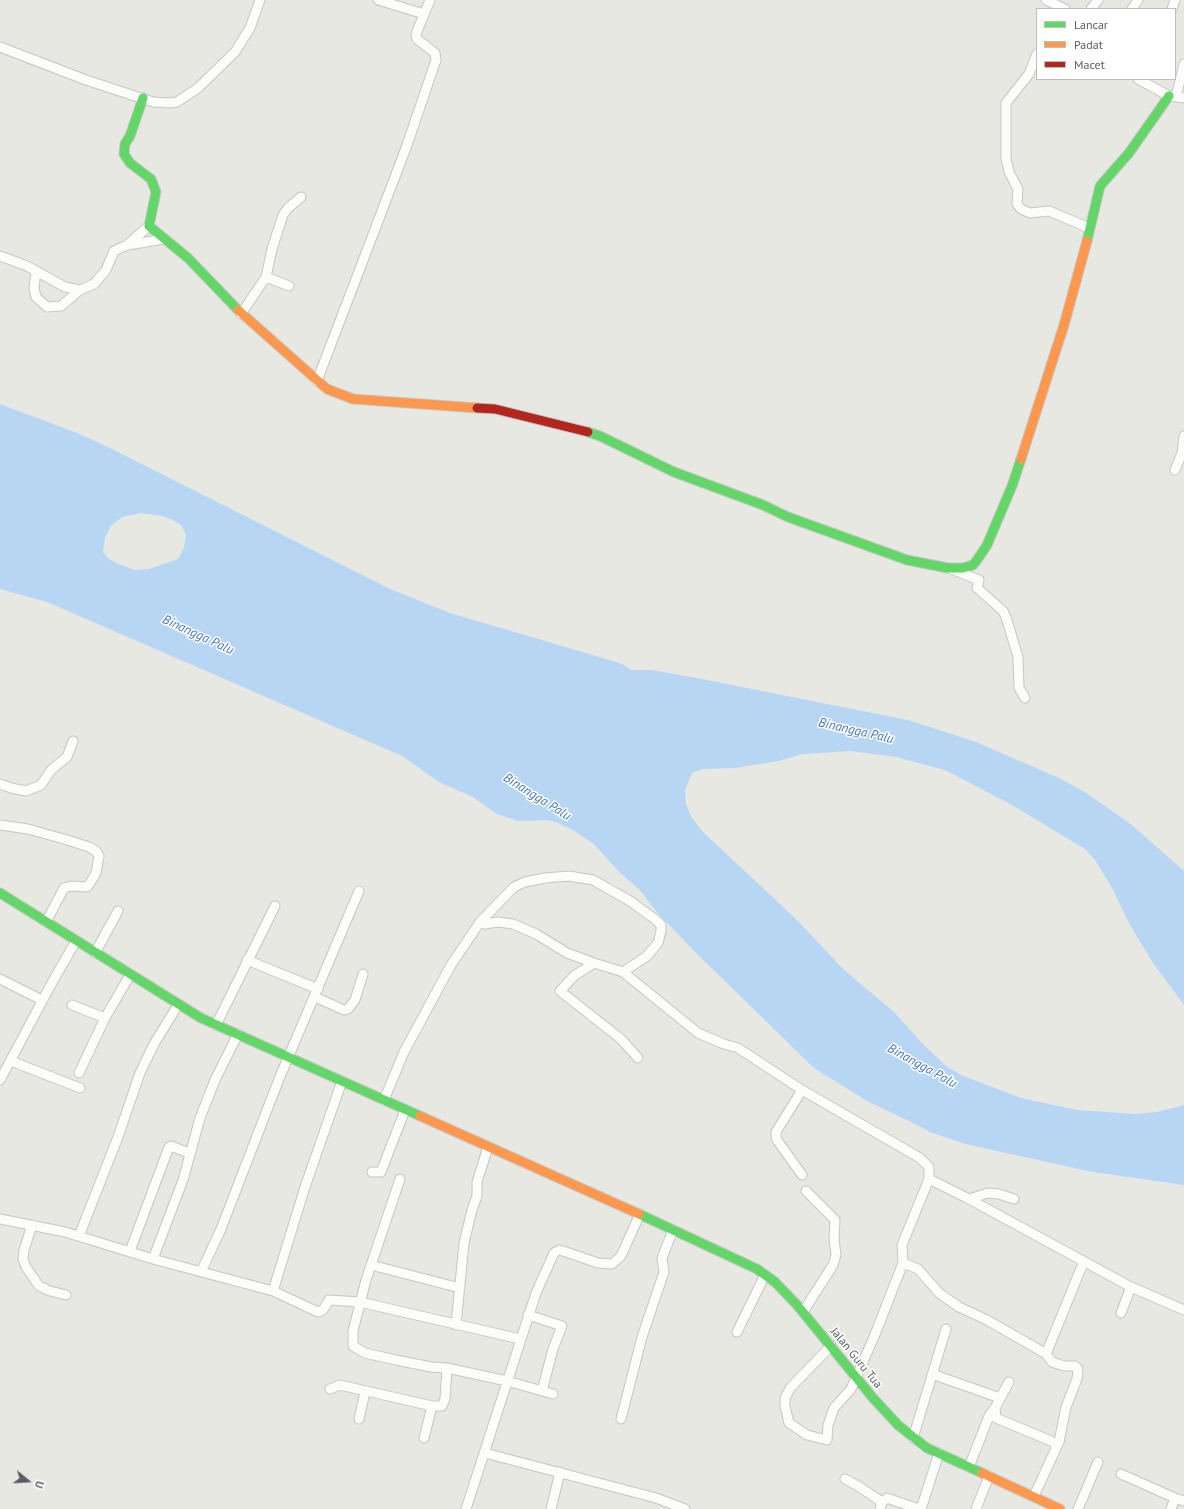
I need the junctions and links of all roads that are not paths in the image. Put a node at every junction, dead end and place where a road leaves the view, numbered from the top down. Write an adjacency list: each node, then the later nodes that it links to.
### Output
1 (260, 0): 15 (street)
2 (378, 0): 8 (street)
3 (430, 0): 8 (street)
4 (1098, 0): 7 (street)
5 (1051, 4): 6 (street)
6 (1062, 8)
7 (1092, 8)
8 (424, 14): 27 (street)
9 (0, 47): 15 (street)
10 (1036, 56): 18 (street)
11 (1184, 64): 12 (street)
12 (1178, 76): 14 (street)
13 (1140, 80): 14 (street)
14 (1176, 97): 18 (street)
15 (143, 98): 17 (street)
16 (301, 197): 23 (street)
17 (149, 226): 19 (street); 20 (street)
18 (1089, 228): 31 (street)
19 (164, 239): 20 (street); 26 (street)
20 (127, 245): 25 (street)
21 (0, 256): 22 (street)
22 (36, 271): 25 (street); 25 (street)
23 (266, 277): 24 (street); 26 (street)
24 (289, 286)
25 (80, 290)
26 (241, 314): 27 (street)
27 (317, 382): 31 (street)
28 (1184, 436): 29 (street)
29 (1183, 452): 30 (street)
30 (1175, 470)
31 (948, 568): 32 (street)
32 (1025, 698)
33 (73, 741): 34 (street)
34 (0, 784)
35 (0, 824): 40 (street)
36 (359, 891): 50 (street)
37 (0, 893): 40 (street, Jalan Guru Tua)
38 (275, 906): 44 (street)
39 (118, 911): 43 (street)
40 (46, 922): 42 (street, Jalan Guru Tua)
41 (480, 922): 45 (street); 46 (street); 65 (street)
42 (76, 941): 43 (street, Jalan Guru Tua); 51 (street)
43 (95, 953): 48 (street, Jalan Guru Tua)
44 (248, 960): 50 (street); 55 (street)
45 (594, 963): 46 (street); 58 (street)
46 (624, 972): 64 (street)
47 (363, 974): 50 (street)
48 (130, 975): 53 (street, Jalan Guru Tua); 54 (street)
49 (0, 979): 51 (street)
50 (316, 993): 57 (street)
51 (42, 1000): 59 (street)
52 (72, 1005): 54 (street)
53 (178, 1005): 55 (street, Jalan Guru Tua); 80 (street)
54 (105, 1018): 60 (street)
55 (216, 1025): 56 (street, Jalan Guru Tua)
56 (238, 1034): 57 (street, Jalan Guru Tua); 68 (street)
57 (289, 1057): 62 (street, Jalan Guru Tua); 86 (street)
58 (638, 1058)
59 (11, 1061): 61 (street); 63 (street)
60 (79, 1073)
61 (0, 1080)
62 (342, 1081): 65 (street, Jalan Guru Tua); 90 (street)
63 (80, 1088)
64 (802, 1090): 70 (street); 72 (street)
65 (384, 1100): 66 (street, Jalan Guru Tua)
66 (405, 1110): 67 (street, Jalan Guru Tua); 69 (street)
67 (488, 1147): 76 (street, Jalan Guru Tua); 89 (street)
68 (189, 1153): 81 (street); 82 (street)
69 (372, 1172)
70 (802, 1176)
71 (400, 1179): 85 (street)
72 (929, 1180): 74 (street); 84 (street)
73 (806, 1191): 94 (street)
74 (969, 1199): 75 (street); 83 (street)
75 (1014, 1199)
76 (640, 1214): 79 (street, Jalan Guru Tua); 96 (street)
77 (0, 1219): 78 (street)
78 (32, 1225): 80 (street); 91 (street)
79 (673, 1230): 87 (street, Jalan Guru Tua); 116 (street)
80 (79, 1236): 81 (street)
81 (130, 1251): 82 (street)
82 (153, 1259): 86 (street)
83 (1084, 1261): 88 (street); 102 (street)
84 (903, 1263): 102 (street); 105 (street)
85 (371, 1265): 89 (street); 92 (street)
86 (201, 1272): 90 (street)
87 (765, 1275): 94 (street, Jalan Guru Tua); 99 (street)
88 (1131, 1287): 93 (street); 95 (street)
89 (460, 1288): 97 (street)
90 (274, 1291): 92 (street)
91 (66, 1295)
92 (360, 1302): 97 (street); 103 (street)
93 (1184, 1310)
94 (803, 1312): 101 (street, Jalan Guru Tua)
95 (1121, 1313)
96 (528, 1315): 100 (street); 109 (street)
97 (456, 1325): 100 (street)
98 (946, 1329): 104 (street)
99 (737, 1332)
100 (520, 1339): 106 (street)
101 (831, 1346): 105 (street, Jalan Guru Tua); 105 (street)
102 (1046, 1354): 119 (street)
103 (447, 1368): 106 (street); 113 (street)
104 (932, 1374): 112 (street); 118 (street)
105 (856, 1378): 118 (street, Jalan Guru Tua)
106 (508, 1380): 109 (street); 120 (street)
107 (1009, 1382): 112 (street)
108 (330, 1389): 110 (street)
109 (542, 1391): 111 (street)
110 (365, 1392): 113 (street); 115 (street)
111 (552, 1394)
112 (1000, 1398): 114 (street)
113 (432, 1406): 117 (street)
114 (995, 1408): 119 (street); 123 (street)
115 (359, 1419)
116 (621, 1419)
117 (424, 1438)
118 (913, 1438): 121 (street, Jalan Guru Tua)
119 (1057, 1445): 128 (street)
120 (485, 1453): 124 (street); 131 (street)
121 (939, 1453): 123 (street, Jalan Guru Tua); 134 (street)
122 (1098, 1462): 137 (street)
123 (969, 1466): 126 (street, Jalan Guru Tua)
124 (560, 1472): 132 (street); 133 (street)
125 (1121, 1474): 129 (street)
126 (989, 1476): 128 (street, Jalan Guru Tua); 135 (street)
127 (844, 1479): 130 (street)
128 (1034, 1496): 136 (street, Jalan Guru Tua)
129 (1180, 1499): 138 (street)
130 (881, 1506): 134 (street)
131 (466, 1509)
132 (551, 1509)
133 (685, 1509)
134 (920, 1509)
135 (976, 1509)
136 (1060, 1509)
137 (1078, 1509)
138 (1171, 1509)

